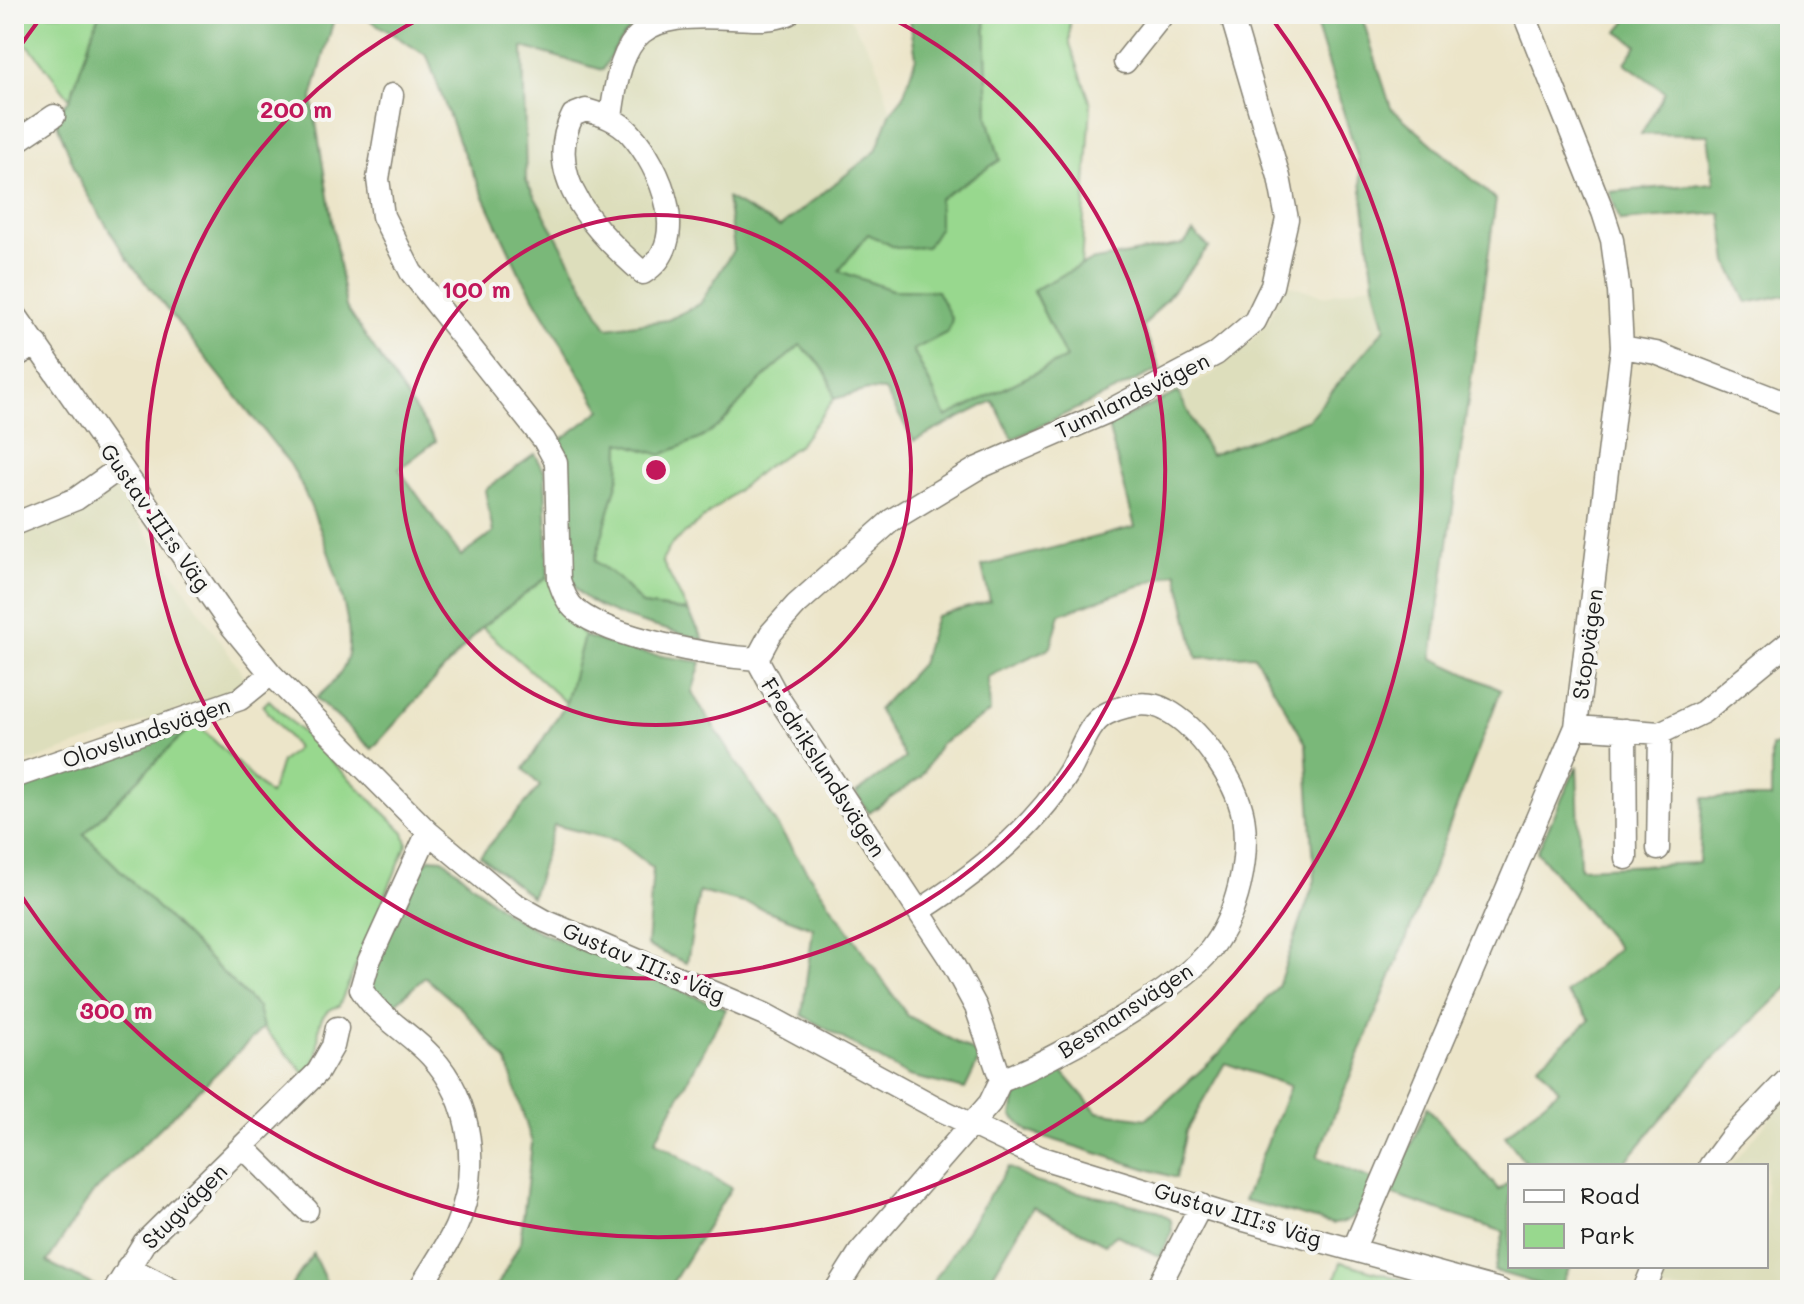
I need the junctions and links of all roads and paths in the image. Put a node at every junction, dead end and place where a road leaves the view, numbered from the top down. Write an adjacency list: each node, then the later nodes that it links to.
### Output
1 (788, 14): 8 (street)
2 (1163, 14): 5 (street)
3 (1231, 14): 18 (street, Tunnlandsvägen)
4 (1524, 14): 12 (street, Stopvägen)
5 (1125, 62)
6 (392, 95): 18 (street, Fredrikslundsvägen)
7 (54, 116): 9 (street)
8 (611, 118): 8 (street)
9 (14, 143)
10 (14, 313): 11 (street, Gustav III:s Väg)
11 (37, 344): 13 (street); 15 (street, Gustav III:s Väg)
12 (1622, 347): 14 (street); 20 (street, Stopvägen)
13 (14, 357)
14 (1790, 405)
15 (121, 467): 16 (street); 19 (street, Gustav III:s Väg)
16 (14, 524)
17 (1790, 641): 22 (street)
18 (757, 659): 27 (street, Fredrikslundsvägen)
19 (271, 674): 23 (street, Olovslundsvägen); 24 (street, Gustav III:s Väg)
20 (1576, 727): 21 (street); 36 (street, Stopvägen)
21 (1625, 730): 22 (street); 26 (street)
22 (1660, 733): 25 (street)
23 (14, 777)
24 (428, 832): 31 (street, Gustav III:s Väg); 41 (street)
25 (1658, 849)
26 (1626, 858)
27 (919, 911): 30 (street, Fredrikslundsvägen); 30 (street, Besmansvägen)
28 (337, 1028): 32 (street, Stugvägen)
29 (1790, 1077): 33 (street)
30 (1001, 1080): 31 (street)
31 (972, 1124): 34 (street, Gustav III:s Väg); 42 (street)
32 (243, 1147): 35 (street, Stugvägen); 37 (street, Stugvägen)
33 (1711, 1164)
34 (1201, 1205): 36 (street, Gustav III:s Väg); 43 (street)
35 (307, 1210)
36 (1354, 1248): 44 (street, Gustav III:s Väg)
37 (128, 1267): 39 (street, Stugvägen); 40 (street, Stugvägen)
38 (1653, 1268): 45 (street)
39 (115, 1290)
40 (172, 1290)
41 (419, 1290)
42 (836, 1290)
43 (1157, 1290)
44 (1500, 1290)
45 (1644, 1290)

